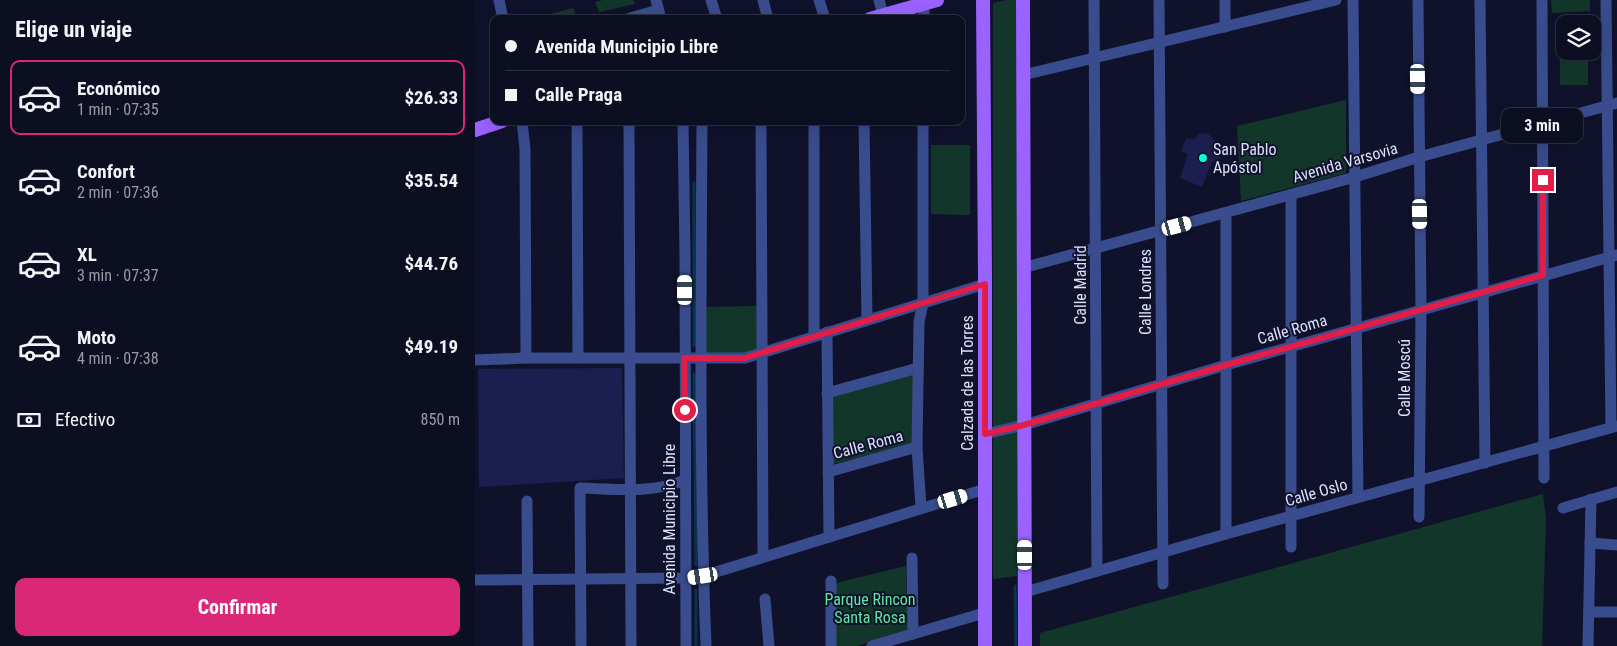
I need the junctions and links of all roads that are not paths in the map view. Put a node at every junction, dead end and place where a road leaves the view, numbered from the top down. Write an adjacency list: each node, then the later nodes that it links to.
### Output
1 (499, 0): 20 (street)
2 (711, 0): 22 (street)
3 (763, 0): 23 (street)
4 (819, 0): 24 (street)
5 (879, 0): 25 (street)
6 (983, 0): 55 (main road, Calzada de las Torres)
7 (1023, 0): 31 (main road)
8 (1094, 0): 30 (street, Calle Madrid)
9 (1159, 0): 29 (street, Calle Londres)
10 (1225, 0): 28 (street)
11 (1336, 0): 18 (street)
12 (1353, 0): 47 (street)
13 (1418, 0): 46 (street, Calle Moscú)
14 (1480, 0): 45 (street)
15 (1542, 0): 33 (street)
16 (1606, 0): 32 (street)
17 (932, 1): 26 (main road); 27 (street)
18 (1292, 5): 28 (street)
19 (658, 10): 21 (street)
20 (502, 15)
21 (641, 15)
22 (716, 15)
23 (767, 15)
24 (824, 15)
25 (876, 15)
26 (883, 15)
27 (926, 15)
28 (1225, 26): 29 (street)
29 (1160, 42): 30 (street); 50 (street, Calle Londres)
30 (1095, 58): 31 (street); 51 (street, Calle Madrid)
31 (1023, 75): 53 (main road)
32 (1612, 104): 33 (street, Avenida Varsovia); 52 (street)
33 (1543, 123): 45 (street, Avenida Varsovia); 54 (street)
34 (490, 125): 44 (main road)
35 (522, 125): 65 (street)
36 (577, 125): 66 (street)
37 (629, 125): 67 (street)
38 (683, 125): 68 (street, Avenida Municipio Libre)
39 (703, 125): 69 (street, Avenida Municipio Libre)
40 (761, 125): 64 (street)
41 (814, 125): 62 (street)
42 (864, 125): 59 (street)
43 (923, 125): 57 (street)
44 (475, 130)
45 (1482, 140): 46 (street, Avenida Varsovia); 56 (street)
46 (1419, 157): 47 (street, Avenida Varsovia); 58 (street, Calle Moscú)
47 (1355, 177): 48 (street, Avenida Varsovia); 60 (street)
48 (1291, 195): 49 (street, Avenida Varsovia); 63 (street)
49 (1225, 213): 50 (street, Avenida Varsovia); 71 (street)
50 (1161, 230): 51 (street, Avenida Varsovia); 73 (street, Calle Londres)
51 (1096, 248): 53 (street, Avenida Varsovia); 75 (street, Calle Madrid)
52 (1613, 256): 54 (street, Calle Roma); 77 (street)
53 (1023, 268): 76 (main road)
54 (1543, 275): 56 (street, Calle Roma); 79 (street)
55 (985, 284): 57 (street); 78 (main road, Calzada de las Torres)
56 (1483, 292): 58 (street, Calle Roma); 81 (street)
57 (923, 302): 59 (street); 72 (street)
58 (1421, 310): 60 (street, Calle Roma); 85 (street, Calle Moscú)
59 (867, 320): 61 (street)
60 (1357, 328): 63 (street, Calle Roma); 89 (street)
61 (827, 332): 62 (street); 74 (street)
62 (813, 336): 64 (street)
63 (1291, 346): 71 (street, Calle Roma); 94 (street)
64 (762, 354): 69 (street); 102 (street)
65 (526, 358): 66 (street); 70 (street)
66 (578, 358): 67 (street)
67 (629, 358): 68 (street); 87 (street)
68 (684, 358): 69 (street); 84 (street, Avenida Municipio Libre)
69 (701, 358): 105 (street, Avenida Municipio Libre)
70 (475, 360)
71 (1226, 365): 73 (street, Calle Roma); 96 (street)
72 (918, 368): 74 (street); 80 (street)
73 (1162, 383): 75 (street, Calle Roma); 101 (street, Calle Londres)
74 (827, 393): 82 (street)
75 (1096, 403): 76 (street, Calle Roma); 104 (street, Calle Madrid)
76 (1024, 425): 78 (street, Calle Roma); 113 (main road)
77 (1614, 426): 79 (street, Calle Oslo)
78 (985, 434): 86 (main road, Calzada de las Torres)
79 (1544, 445): 81 (street, Calle Oslo); 83 (street)
80 (917, 447): 82 (street, Calle Roma); 92 (street)
81 (1485, 463): 85 (street, Calle Oslo)
82 (828, 472): 97 (street)
83 (1544, 478)
84 (685, 480): 87 (street); 106 (street, Avenida Municipio Libre)
85 (1420, 480): 89 (street, Calle Oslo); 95 (street, Calle Moscú)
86 (985, 489): 92 (street); 117 (main road, Calzada de las Torres)
87 (630, 490): 107 (street); 108 (street)
88 (1617, 492): 90 (street)
89 (1358, 496): 94 (street, Calle Oslo)
90 (1591, 499): 93 (street); 98 (street)
91 (527, 500): 110 (street)
92 (921, 508): 97 (street)
93 (1563, 508)
94 (1291, 516): 96 (street, Calle Oslo); 100 (street)
95 (1419, 517)
96 (1226, 534): 101 (street, Calle Oslo)
97 (829, 537): 102 (street)
98 (1591, 543): 99 (street); 115 (street)
99 (1617, 545)
100 (1291, 547)
101 (1161, 553): 104 (street, Calle Oslo); 112 (street, Calle Londres)
102 (763, 557): 105 (street)
103 (912, 558): 118 (street)
104 (1097, 571): 113 (street, Calle Oslo)
105 (703, 576): 106 (street); 123 (street, Avenida Municipio Libre)
106 (686, 578): 108 (street); 122 (street, Avenida Municipio Libre)
107 (581, 579): 108 (street); 110 (street); 120 (street)
108 (631, 579): 121 (street)
109 (475, 580): 110 (street)
110 (527, 580): 119 (street)
111 (831, 581): 125 (street)
112 (1163, 584)
113 (1025, 592): 128 (main road)
114 (765, 599): 124 (street)
115 (1589, 612): 116 (street); 129 (street)
116 (1617, 612)
117 (984, 613): 118 (street); 127 (main road, Calzada de las Torres)
118 (913, 634): 126 (street)
119 (528, 646)
120 (581, 646)
121 (631, 646)
122 (686, 646)
123 (706, 646)
124 (769, 646)
125 (831, 646)
126 (873, 646)
127 (985, 646)
128 (1025, 646)
129 (1588, 646)

